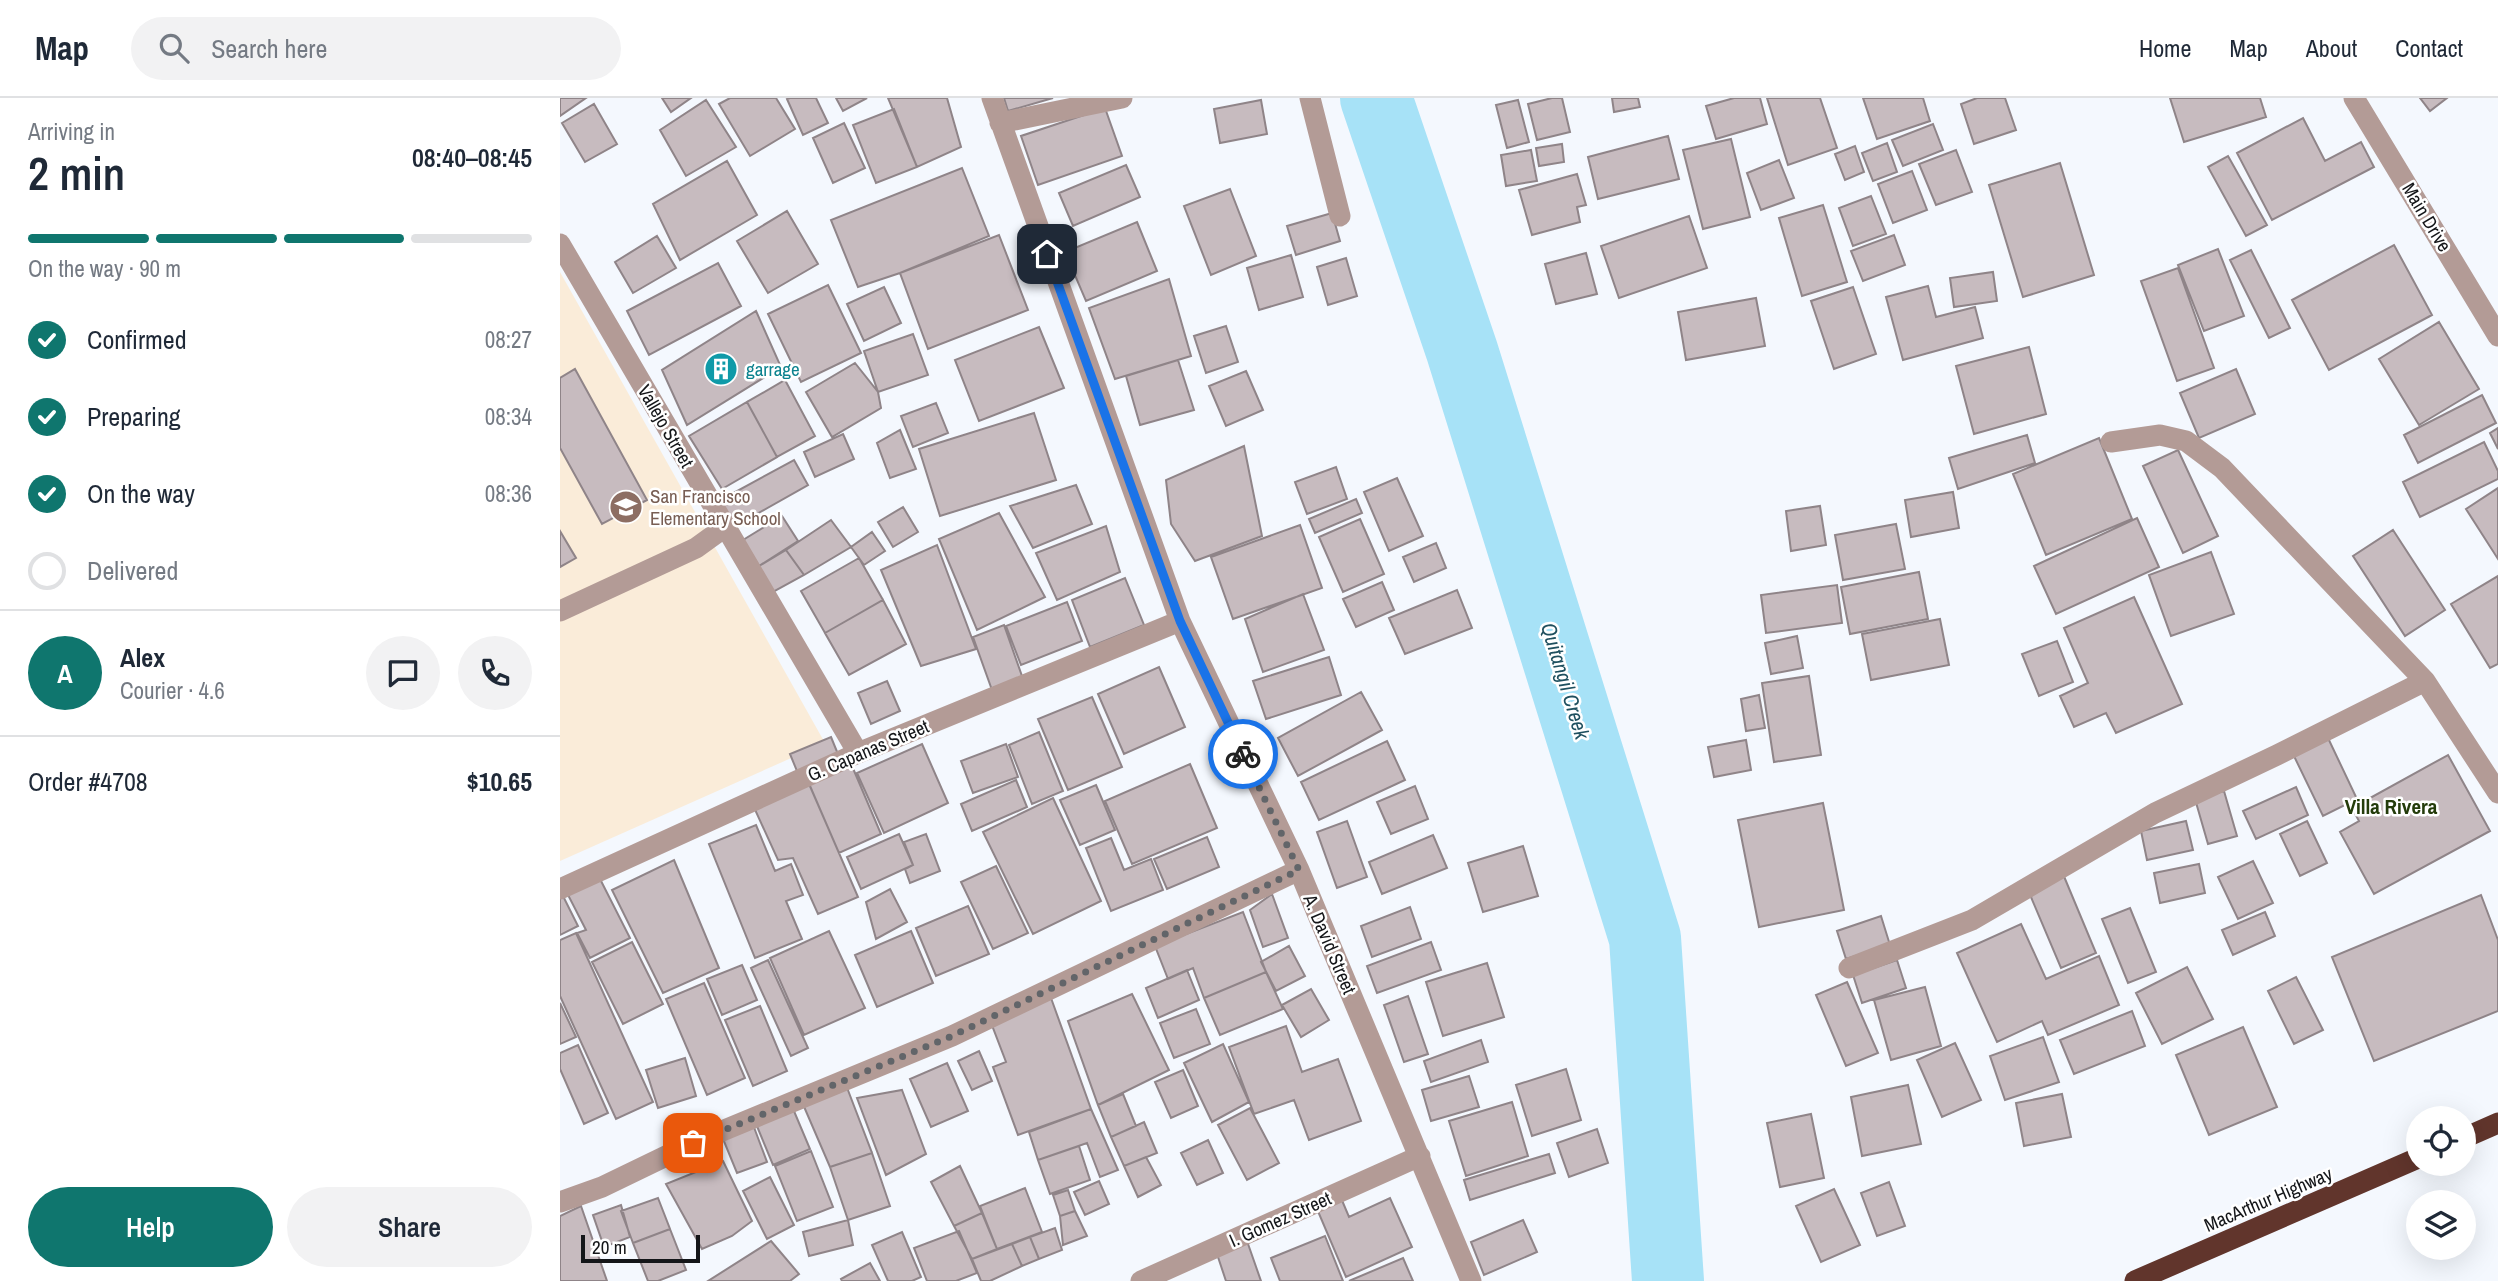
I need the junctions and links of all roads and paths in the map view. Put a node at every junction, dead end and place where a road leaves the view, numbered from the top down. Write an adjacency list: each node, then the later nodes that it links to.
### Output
1 (992, 98): 5 (street, A. David Street)
2 (1122, 98): 5 (street)
3 (1310, 98): 6 (street)
4 (2354, 98): 8 (street, Main Drive)
5 (1000, 123): 13 (street, A. David Street)
6 (1340, 216)
7 (560, 244): 11 (street, Vallejo Street)
8 (2492, 311): 9 (street, Main Drive)
9 (2498, 336)
10 (2111, 442): 14 (street)
11 (725, 527): 12 (street); 15 (street, Vallejo Street)
12 (560, 611)
13 (1180, 621): 15 (street, G. Capanas Street); 17 (street, A. David Street)
14 (2425, 681): 16 (street); 19 (street)
15 (858, 753): 18 (street, G. Capanas Street)
16 (2498, 793)
17 (1299, 870): 22 (street, A. David Street); 24 (street)
18 (560, 889)
19 (1849, 968)
20 (2498, 1123): 21 (highway)
21 (2476, 1133)
22 (1420, 1156): 25 (street, I. Gomez Street); 26 (street, A. David Street)
23 (2406, 1163): 27 (highway, MacArthur Highway)
24 (560, 1202)
25 (1141, 1281)
26 (1471, 1281)
27 (2135, 1281)

